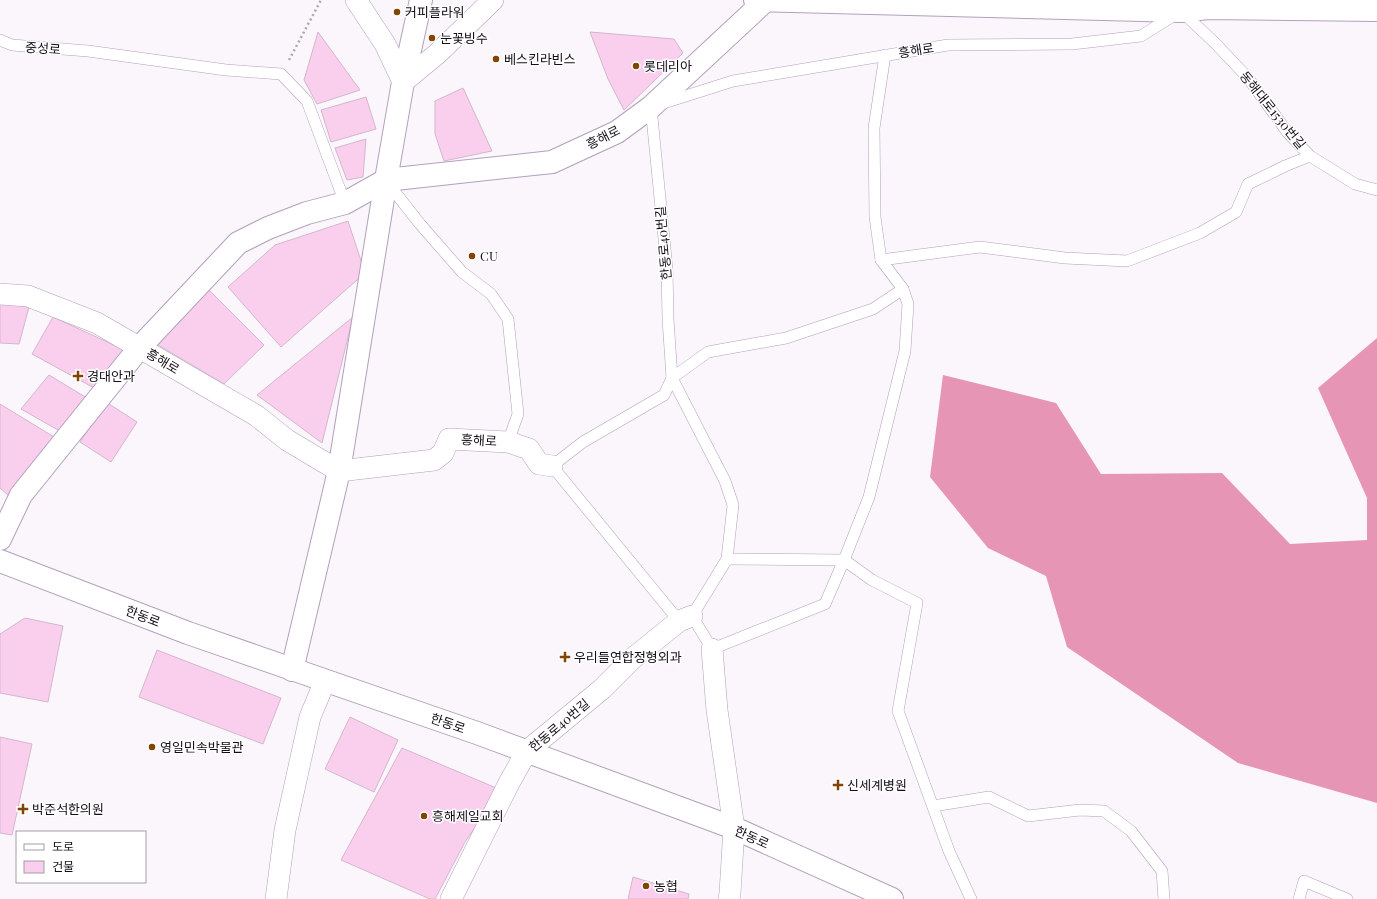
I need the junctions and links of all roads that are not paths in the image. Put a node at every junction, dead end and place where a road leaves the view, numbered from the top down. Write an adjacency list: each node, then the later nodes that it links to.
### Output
1 (356, 0): 10 (street)
2 (421, 0): 10 (street)
3 (493, 0): 10 (street)
4 (762, 0): 7 (street); 11 (street, 흥해로)
5 (1208, 4): 6 (street); 7 (street)
6 (1377, 10)
7 (1181, 11): 9 (lane, 흥해로); 12 (lane, 동해대로1530번길)
8 (0, 40): 15 (lane, 중성로)
9 (885, 55): 11 (lane, 흥해로); 16 (lane)
10 (403, 82): 13 (street)
11 (651, 107): 13 (street, 흥해로); 20 (lane, 한동로40번길)
12 (1310, 156): 14 (lane, 동해대로1530번길); 16 (lane)
13 (386, 180): 15 (street, 흥해로); 21 (lane, 흥해로); 23 (street)
14 (1377, 190)
15 (345, 203): 19 (street, 흥해로)
16 (881, 260): 17 (lane)
17 (903, 289): 20 (lane); 26 (lane)
18 (0, 294): 19 (street, 흥해로)
19 (140, 347): 23 (street, 흥해로); 24 (street, 흥해로)
20 (672, 378): 22 (lane); 25 (lane, 한동로40번길)
21 (508, 442): 22 (street); 23 (street, 흥해로)
22 (552, 466): 28 (lane)
23 (339, 472): 30 (street)
24 (0, 539)
25 (727, 559): 26 (lane); 28 (lane, 한동로40번길)
26 (844, 560): 29 (lane); 33 (lane)
27 (0, 561): 30 (street, 한동로)
28 (686, 618): 29 (lane); 32 (street, 한동로40번길)
29 (712, 649): 34 (street)
30 (292, 670): 31 (street, 한동로)
31 (325, 681): 32 (street, 한동로); 35 (street)
32 (527, 752): 34 (street, 한동로); 36 (street, 한동로40번길)
33 (933, 806): 39 (lane); 40 (lane)
34 (734, 828): 37 (street); 38 (street, 한동로)
35 (276, 899)
36 (451, 899)
37 (729, 899)
38 (892, 899)
39 (971, 899)
40 (1164, 899)
41 (1298, 899): 42 (lane)
42 (1347, 899)

